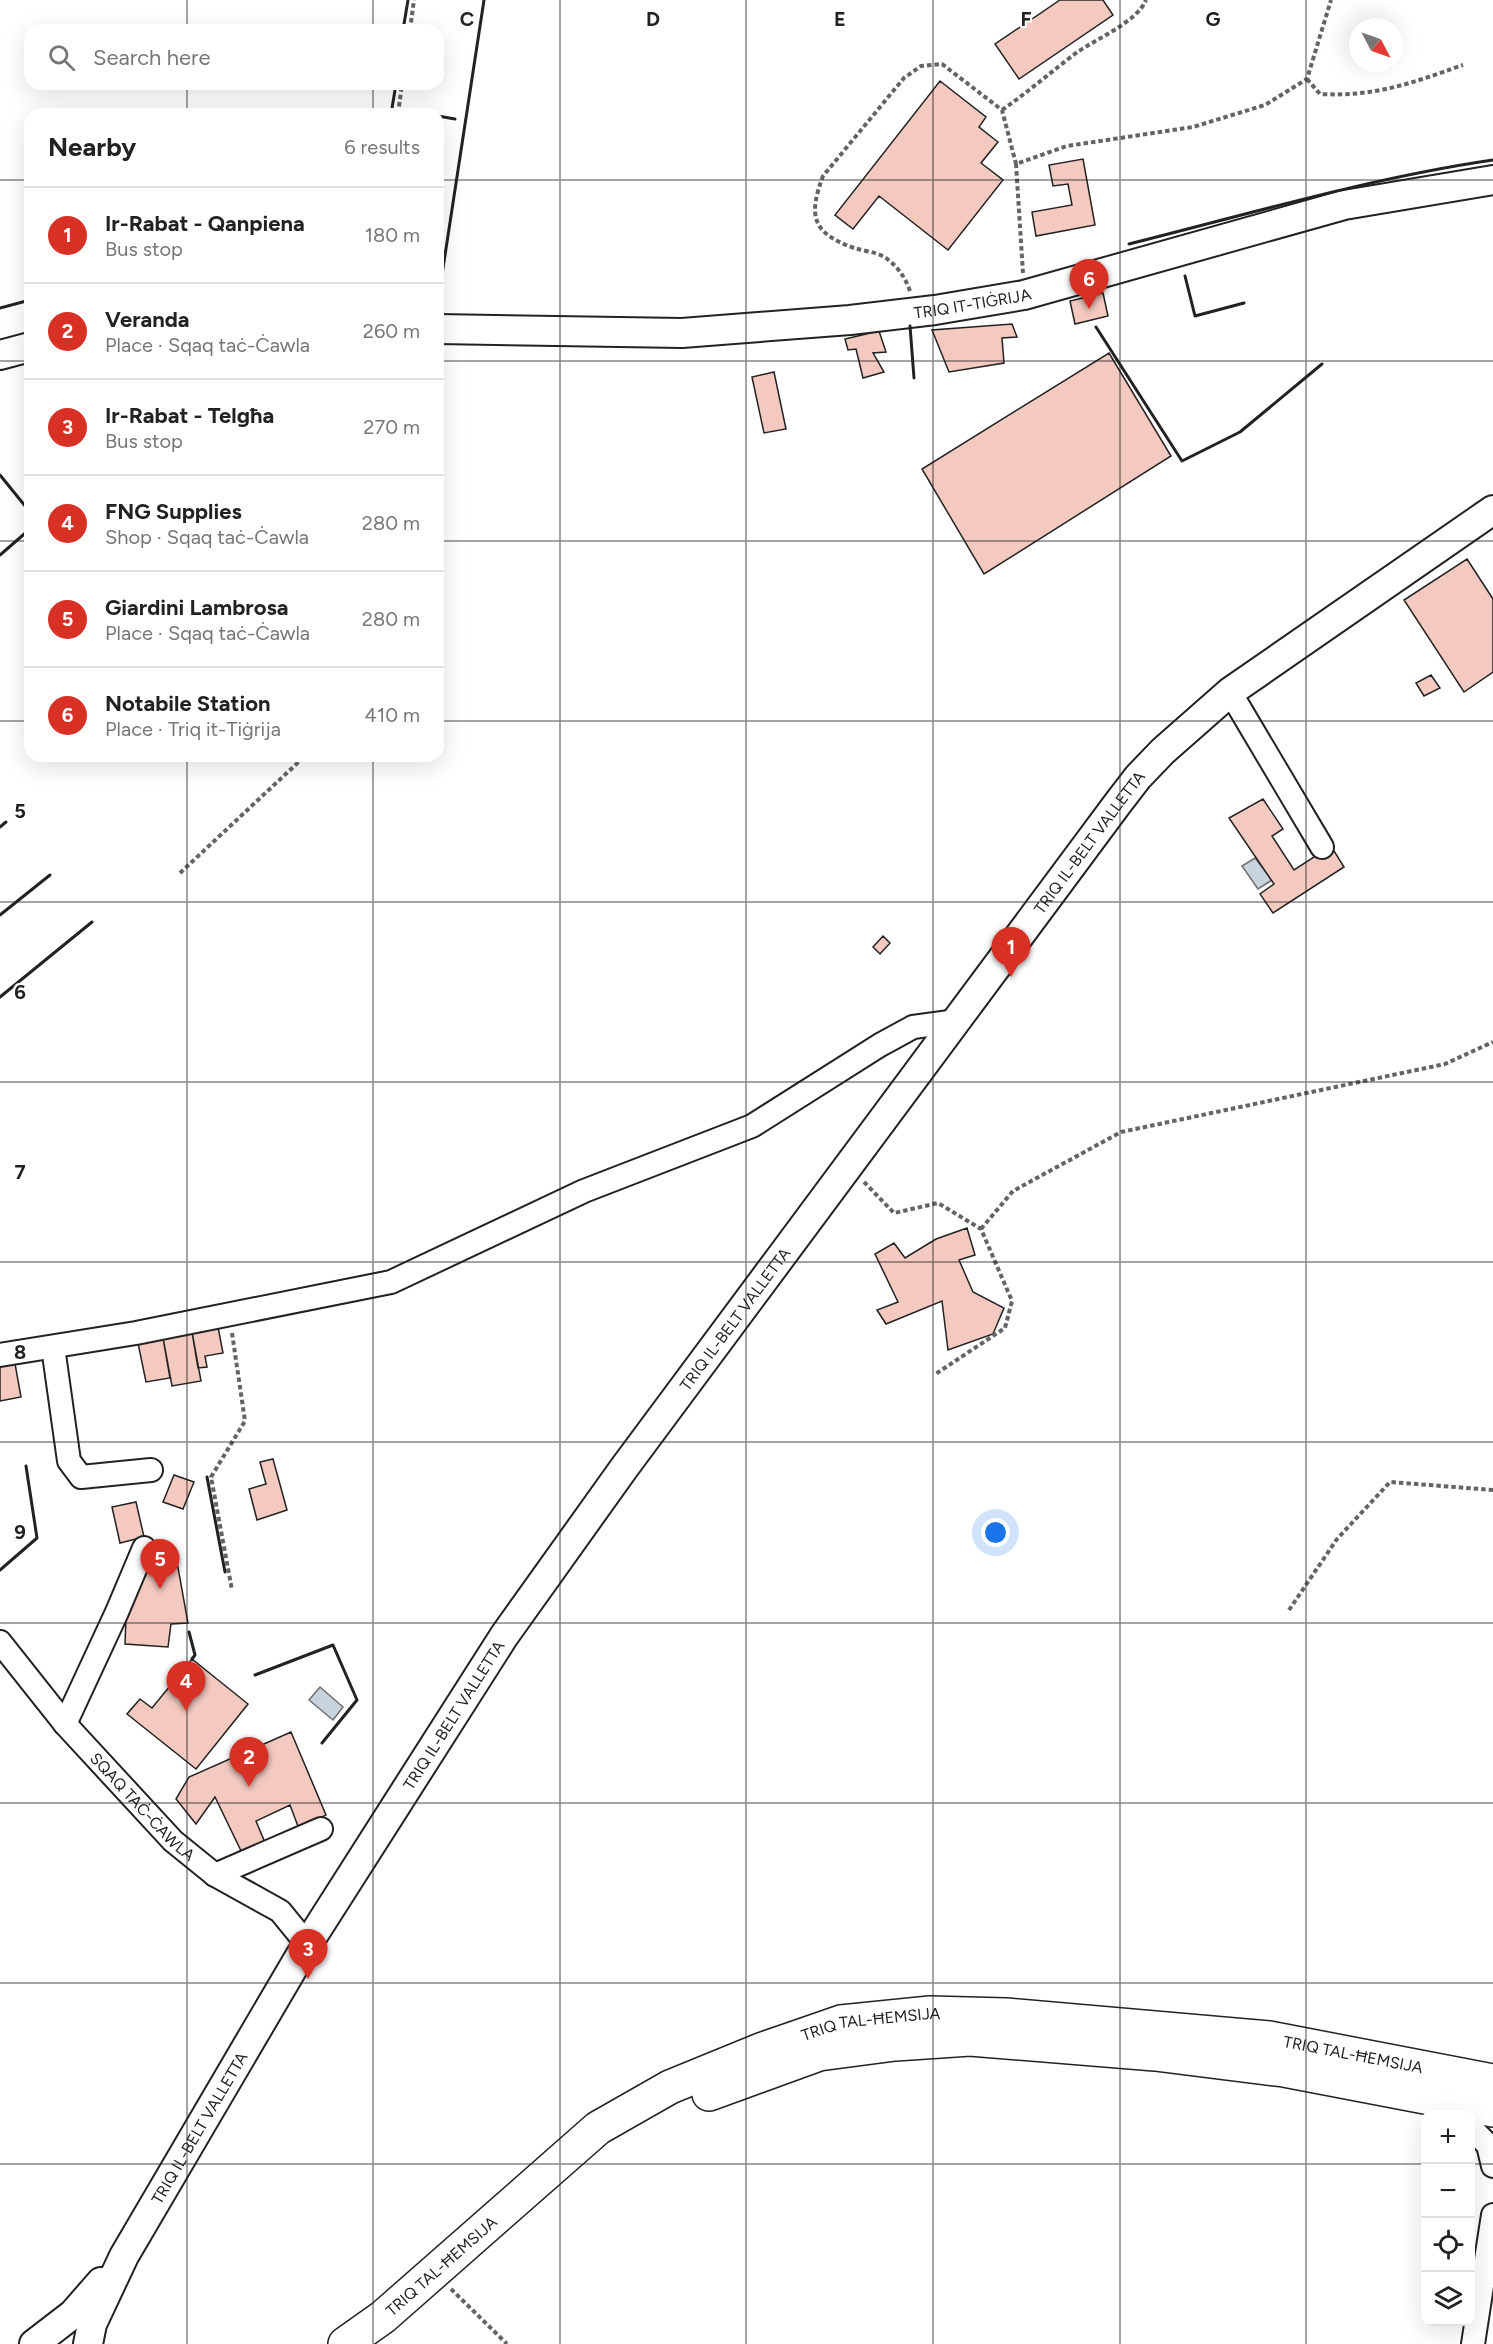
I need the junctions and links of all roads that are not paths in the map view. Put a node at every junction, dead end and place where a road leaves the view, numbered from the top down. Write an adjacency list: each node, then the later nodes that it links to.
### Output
1 (1493, 180): 2 (main road, TRIQ IT-TIĠRIJA)
2 (444, 329)
3 (24, 349): 4 (main road)
4 (0, 355)
5 (1493, 510): 6 (main road, TRIQ IL-BELT VALLETTA)
6 (1230, 692): 7 (street); 8 (main road, TRIQ IL-BELT VALLETTA)
7 (1322, 847)
8 (957, 1021): 9 (street); 17 (main road, TRIQ IL-BELT VALLETTA)
9 (53, 1347): 10 (street); 11 (street)
10 (0, 1355)
11 (151, 1470)
12 (144, 1548): 14 (street)
13 (0, 1642): 14 (street, SQAQ TAĊ-ĊAWLA)
14 (65, 1724): 16 (street, SQAQ TAĊ-ĊAWLA)
15 (321, 1829): 16 (street)
16 (215, 1875): 17 (street, SQAQ TAĊ-ĊAWLA)
17 (307, 1944): 25 (main road, TRIQ IL-BELT VALLETTA)
18 (1493, 2081): 28 (highway, TRIQ TAL-ĦEMSIJA)
19 (1425, 2096): 20 (street); 21 (highway, TRIQ TAL-ĦEMSIJA); 29 (highway, TRIQ TAL-ĦEMSIJA)
20 (1446, 2110)
21 (1493, 2110)
22 (1475, 2132): 23 (street)
23 (1493, 2166)
24 (1493, 2215): 30 (street)
25 (124, 2256): 26 (main road, TRIQ IL-BELT VALLETTA); 27 (main road, TRIQ IL-BELT VALLETTA)
26 (38, 2344)
27 (88, 2344)
28 (345, 2344)
29 (377, 2344)
30 (1473, 2344)

